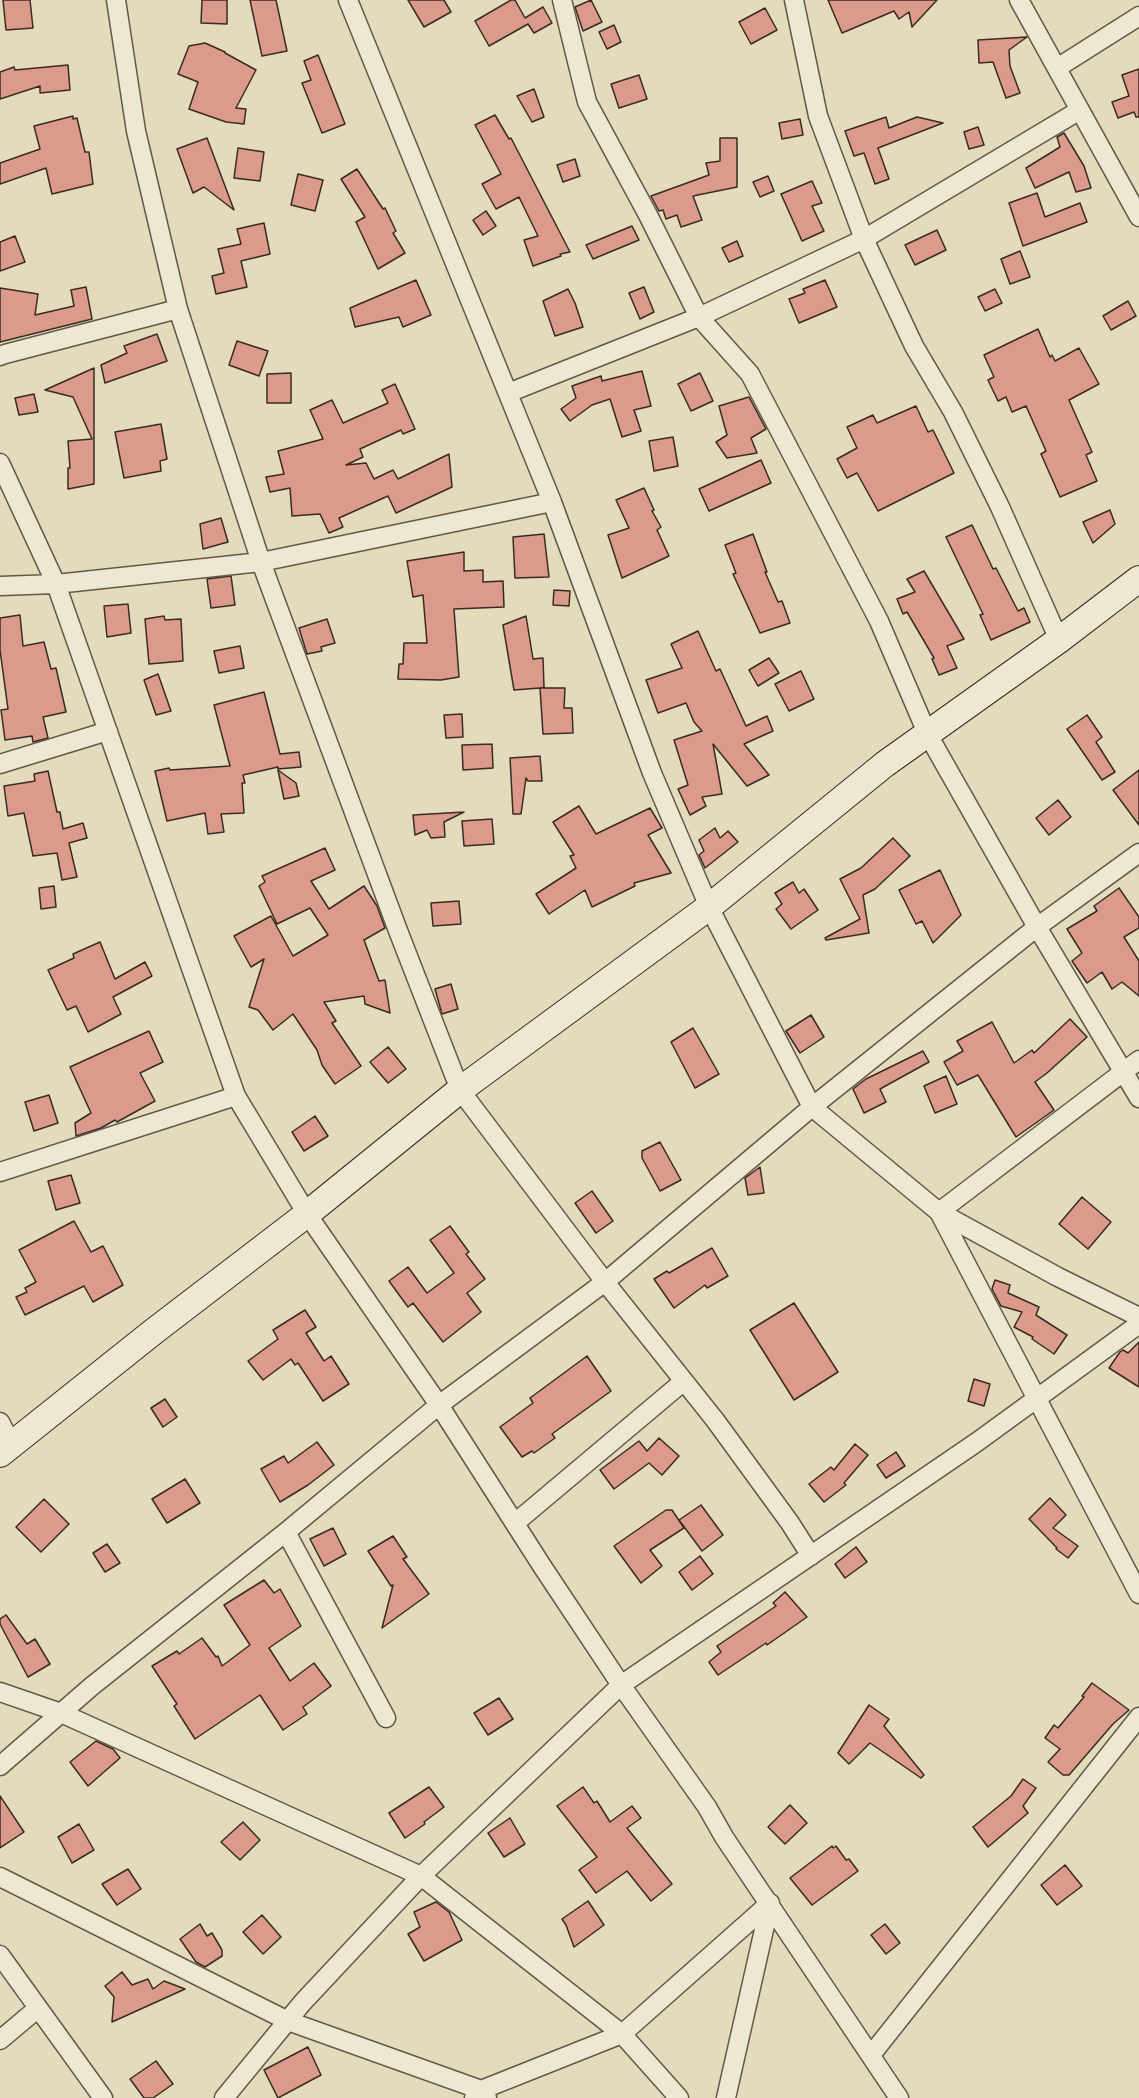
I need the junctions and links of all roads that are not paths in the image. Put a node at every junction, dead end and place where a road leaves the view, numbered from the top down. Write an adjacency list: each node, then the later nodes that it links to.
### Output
1 (116, 0): 11 (street)
2 (562, 0): 12 (street)
3 (794, 0): 10 (street)
4 (1019, 0): 7 (street)
5 (351, 1): 14 (street)
6 (1139, 16): 7 (street)
7 (1057, 68): 8 (street)
8 (1080, 110): 9 (street); 10 (street)
9 (1139, 217)
10 (864, 239): 12 (street); 21 (street)
11 (178, 309): 13 (street); 17 (street)
12 (699, 317): 14 (street); 23 (street)
13 (0, 356)
14 (508, 393): 16 (street)
15 (0, 464): 19 (street)
16 (552, 502): 17 (street); 26 (street)
17 (261, 562): 19 (street); 29 (street)
18 (1139, 579): 21 (street)
19 (56, 585): 20 (street); 22 (street)
20 (0, 586)
21 (1059, 640): 23 (street)
22 (108, 731): 24 (street); 30 (street)
23 (927, 733): 26 (street); 27 (street)
24 (0, 764)
25 (1139, 853): 27 (street)
26 (709, 907): 29 (street); 32 (street)
27 (1036, 927): 28 (street); 32 (street)
28 (1132, 1065): 31 (street); 34 (street)
29 (460, 1090): 35 (street); 36 (street)
30 (236, 1096): 33 (street); 35 (street)
31 (1139, 1098)
32 (812, 1107): 34 (street); 36 (street)
33 (0, 1172)
34 (939, 1212): 37 (street); 40 (street)
35 (307, 1214): 41 (street); 43 (street)
36 (605, 1282): 39 (street); 41 (street)
37 (1139, 1317)
38 (1139, 1324): 40 (street)
39 (684, 1381): 44 (street); 46 (street)
40 (1037, 1399): 46 (street); 47 (street)
41 (439, 1405): 44 (street); 45 (street)
42 (0, 1422): 43 (street)
43 (6, 1449)
44 (515, 1523): 48 (street)
45 (286, 1532): 50 (street); 52 (street)
46 (811, 1556): 48 (street)
47 (1139, 1594)
48 (621, 1685): 54 (street); 56 (street)
49 (0, 1692): 50 (street)
50 (61, 1713): 53 (street); 54 (street)
51 (1139, 1717): 62 (street)
52 (386, 1718)
53 (0, 1766)
54 (421, 1876): 59 (street); 60 (street)
55 (0, 1877): 59 (street)
56 (770, 1903): 60 (street); 62 (street); 67 (street)
57 (0, 1955): 58 (street)
58 (37, 2009): 61 (street); 64 (street)
59 (288, 2021): 63 (street); 65 (street)
60 (622, 2034): 63 (street); 66 (street)
61 (0, 2040)
62 (871, 2055): 68 (street)
63 (481, 2096)
64 (103, 2098)
65 (224, 2098)
66 (679, 2098)
67 (726, 2098)
68 (899, 2098)

